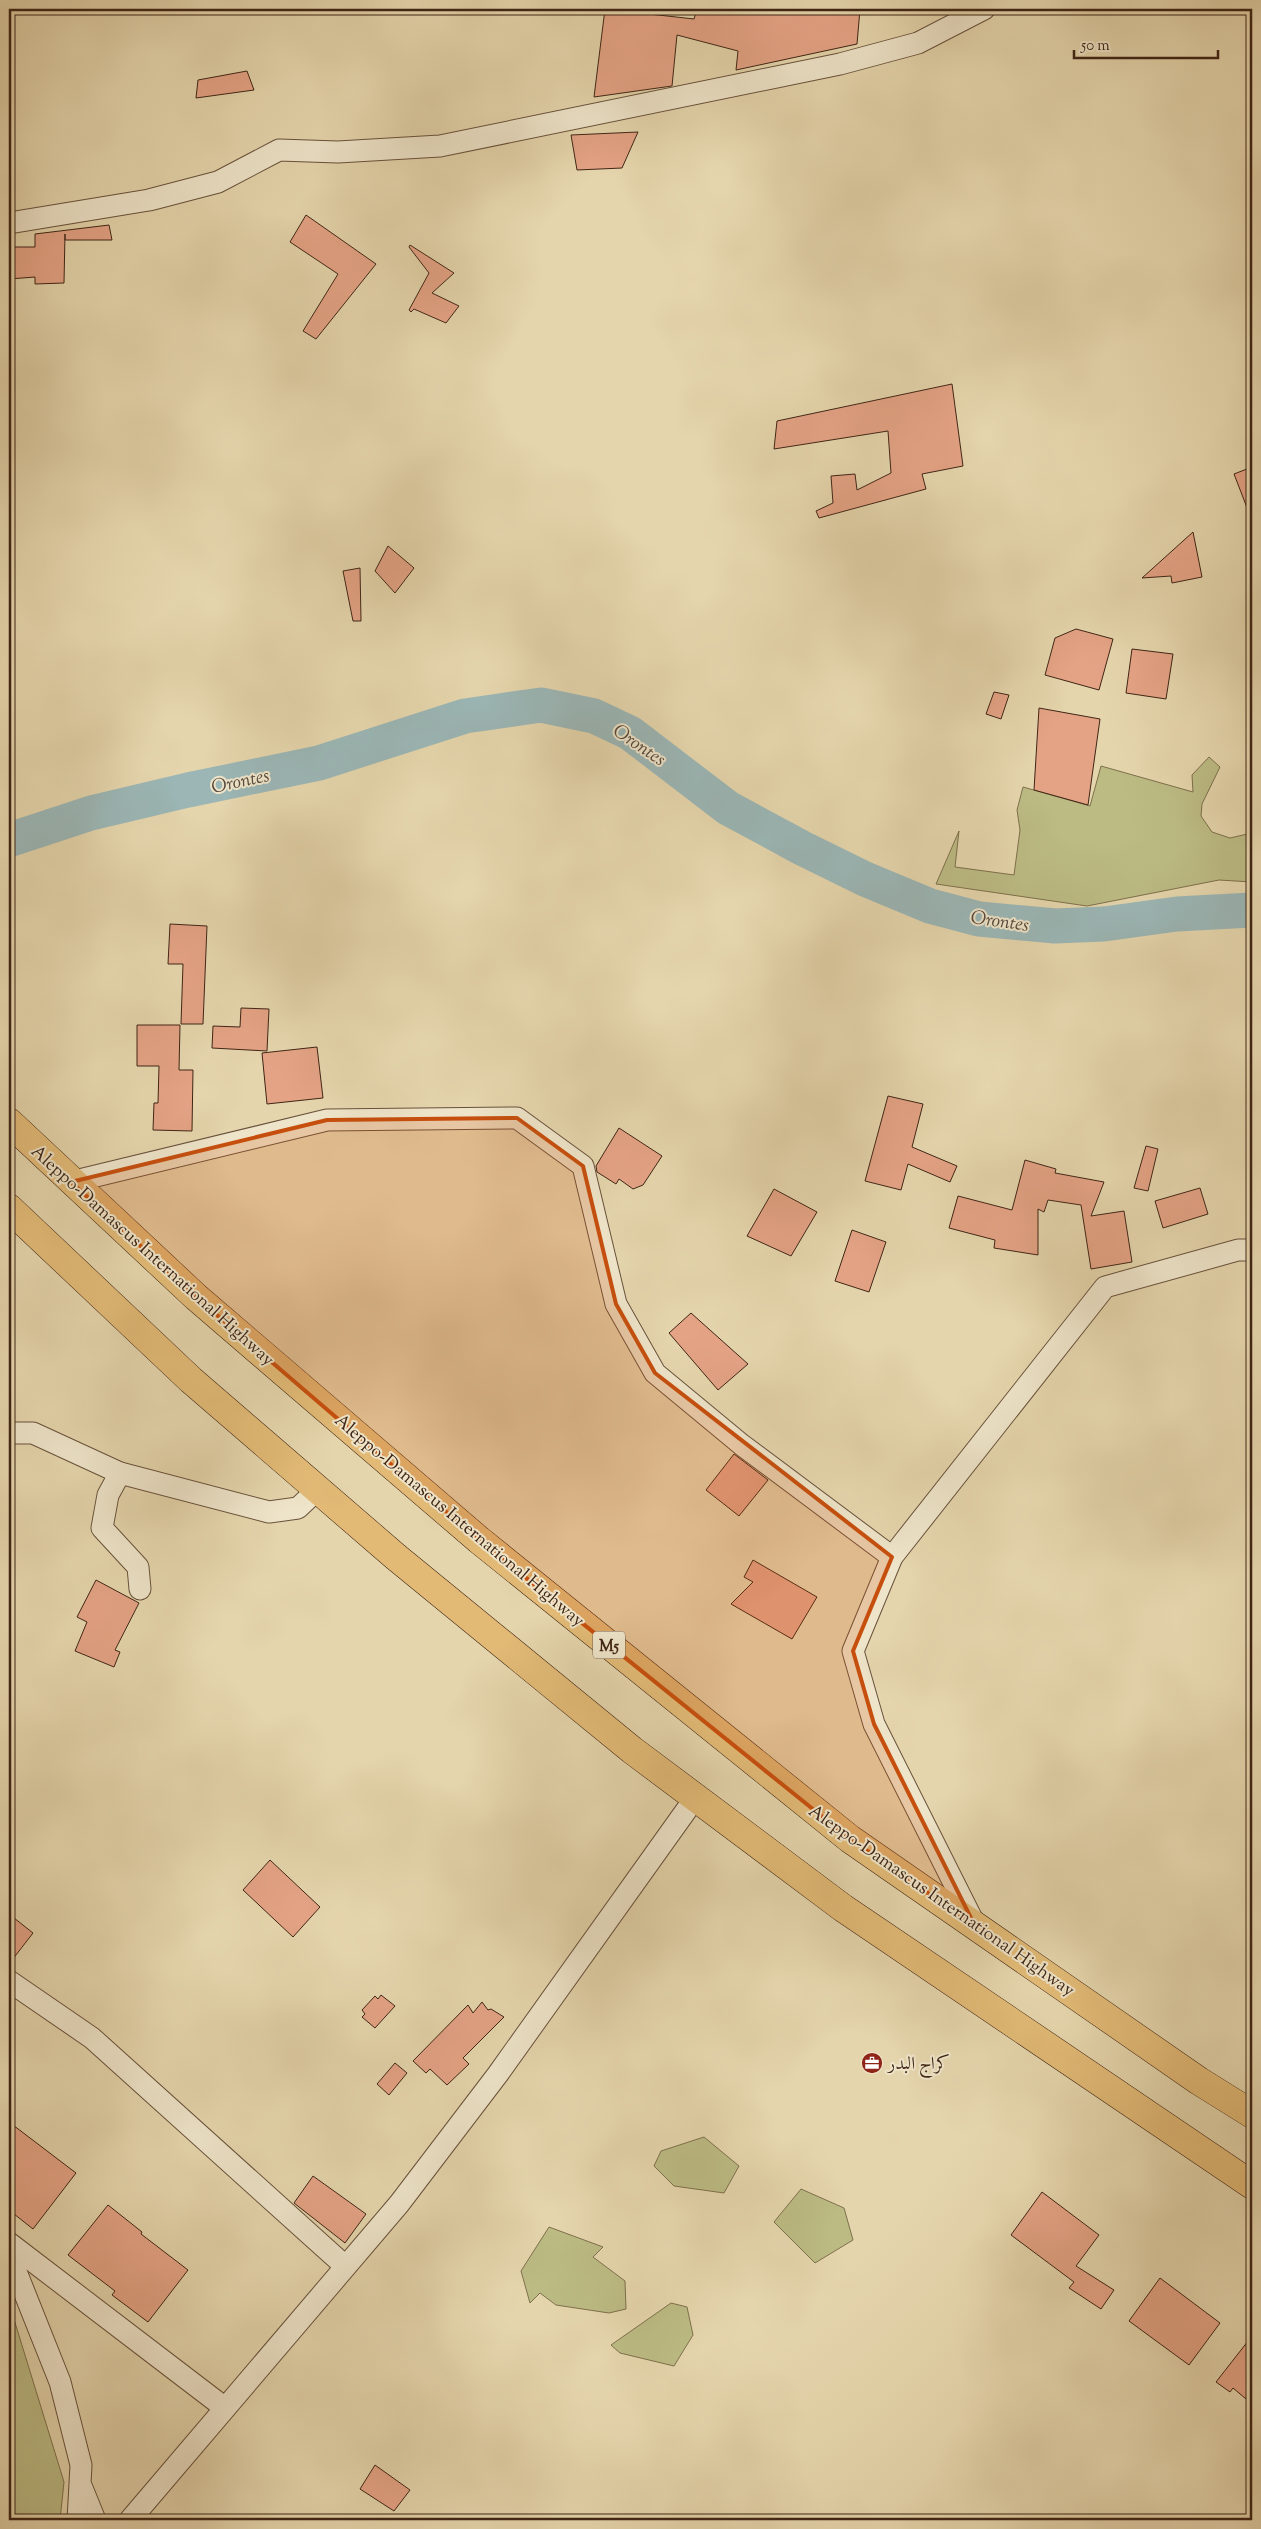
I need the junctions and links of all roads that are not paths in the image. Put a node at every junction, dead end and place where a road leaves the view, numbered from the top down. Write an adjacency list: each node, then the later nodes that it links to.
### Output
1 (984, 9): 2 (street)
2 (9, 224)
3 (9, 1122): 4 (highway, Aleppo-Damascus International Highway / M5)
4 (71, 1182): 10 (street); 13 (highway, Aleppo-Damascus International Highway / M5)
5 (9, 1208): 9 (highway)
6 (1252, 1250): 10 (street)
7 (9, 1433): 8 (street)
8 (120, 1473): 9 (street); 11 (street)
9 (318, 1489): 12 (highway)
10 (892, 1557): 13 (street)
11 (140, 1589)
12 (694, 1798): 16 (highway); 19 (street)
13 (975, 1926): 15 (highway, Aleppo-Damascus International Highway / M5)
14 (9, 1981): 19 (street)
15 (1252, 2114)
16 (1252, 2185)
17 (9, 2243): 20 (street)
18 (9, 2254): 21 (street)
19 (345, 2266): 20 (street)
20 (225, 2408): 24 (street)
21 (80, 2484): 22 (street); 23 (street)
22 (78, 2520)
23 (95, 2520)
24 (130, 2520)

